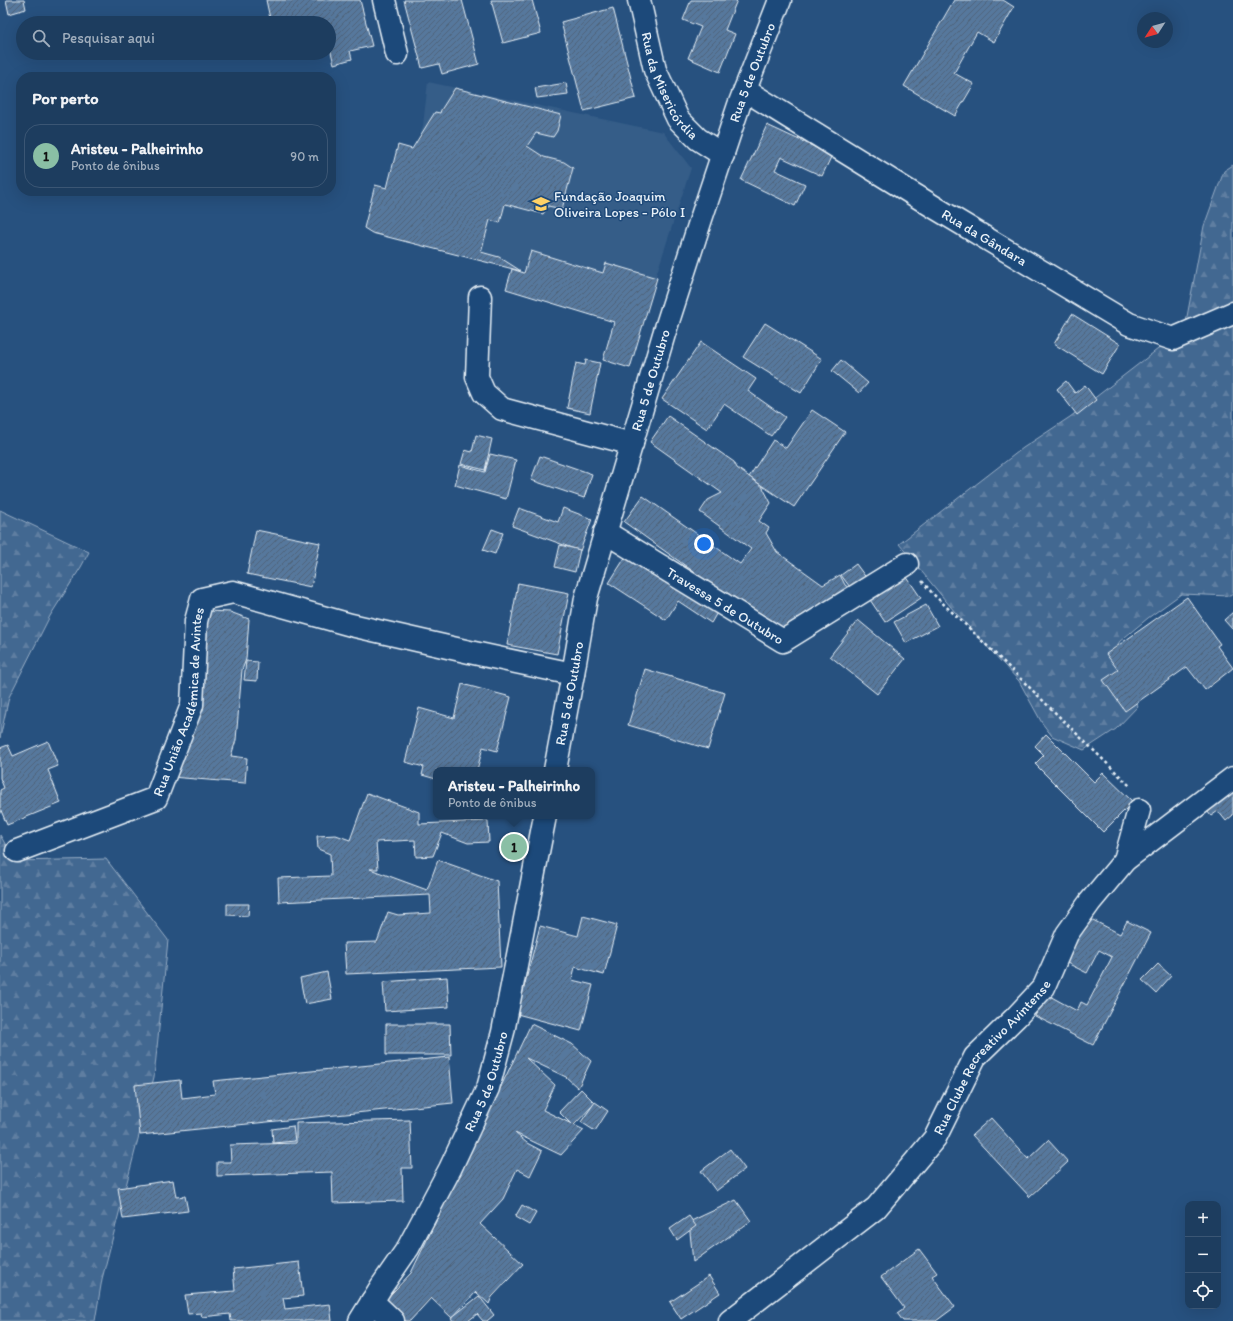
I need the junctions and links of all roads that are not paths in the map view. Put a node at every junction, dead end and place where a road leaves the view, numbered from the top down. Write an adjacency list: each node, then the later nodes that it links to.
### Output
1 (384, 0): 4 (street)
2 (639, 0): 6 (street, Rua da Misericórdia)
3 (780, 0): 5 (street, Rua 5 de Outubro)
4 (397, 54)
5 (745, 90): 6 (street, Rua 5 de Outubro); 8 (street, Rua da Gândara)
6 (722, 155): 9 (street, Rua 5 de Outubro)
7 (480, 297): 9 (street)
8 (1233, 313)
9 (632, 444): 10 (street, Rua 5 de Outubro)
10 (605, 532): 11 (street, Travessa 5 de Outubro); 12 (street, Rua 5 de Outubro)
11 (907, 564)
12 (573, 674): 13 (street, Rua 5 de Outubro); 17 (street, Rua União Académica de Avintes)
13 (555, 767)
14 (1233, 778): 18 (street, Rua Clube Recreativo Avintense)
15 (1139, 810): 18 (street)
16 (544, 819): 19 (street, Rua 5 de Outubro)
17 (17, 851)
18 (1125, 860): 22 (street, Rua Clube Recreativo Avintense)
19 (372, 1301): 20 (street, Rua 5 de Outubro); 21 (street)
20 (360, 1321)
21 (393, 1321)
22 (726, 1321)

